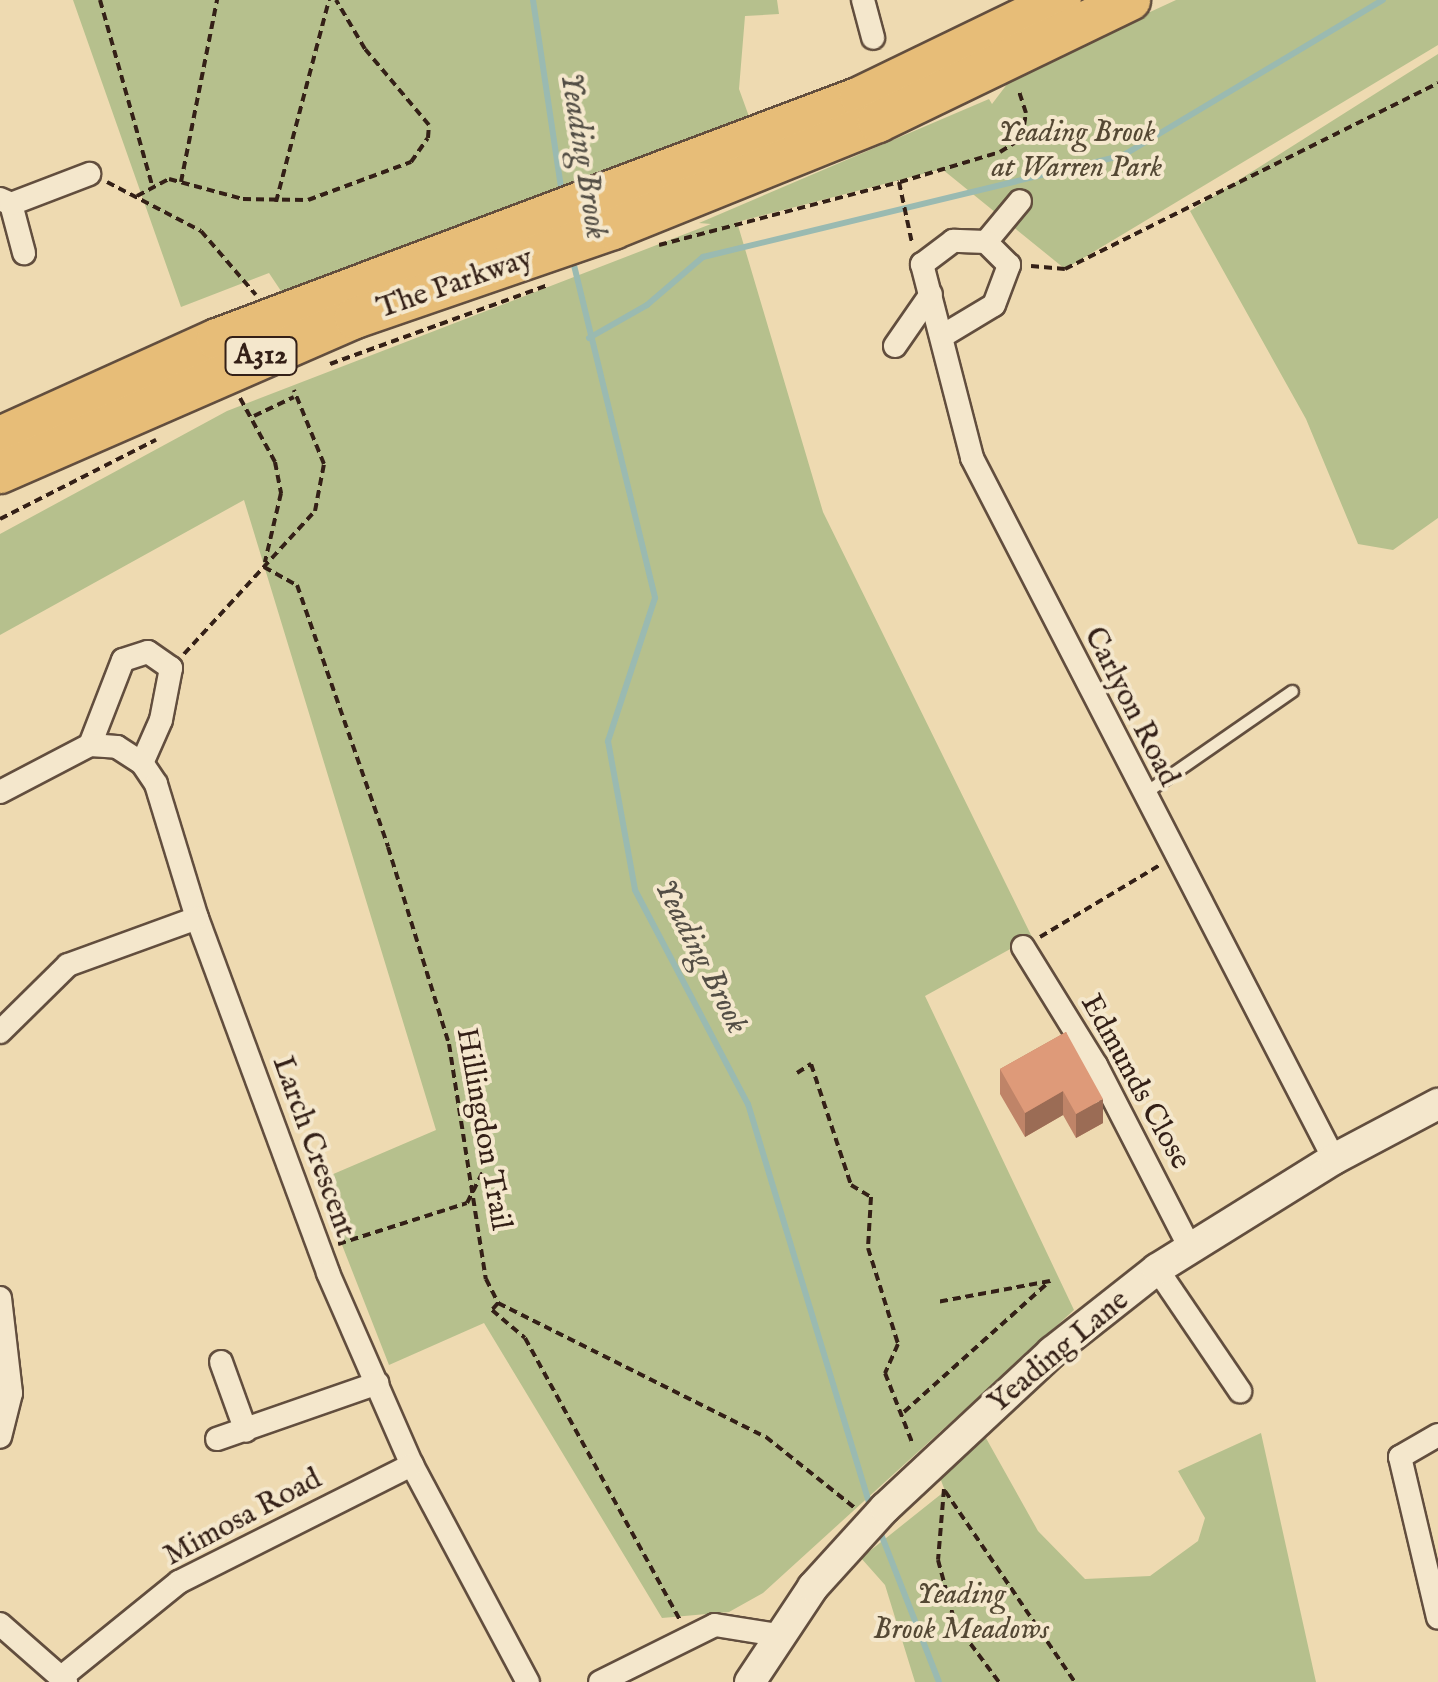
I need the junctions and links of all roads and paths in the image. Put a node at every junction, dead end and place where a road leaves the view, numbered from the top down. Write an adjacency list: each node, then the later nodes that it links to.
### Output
1 (100, 0): 13 (path)
2 (217, 0): 11 (path)
3 (332, 0): 17 (path); 17 (path)
4 (863, 0): 7 (street)
5 (1061, 0): 18 (highway, The Parkway / A312)
6 (1130, 0): 18 (highway, The Parkway / A312)
7 (873, 38)
8 (1014, 75): 12 (path)
9 (1438, 83): 24 (path)
10 (89, 174): 14 (path); 16 (street)
11 (181, 182): 13 (path); 17 (path)
12 (898, 182): 19 (path); 21 (path)
13 (152, 188): 14 (path)
14 (137, 196): 26 (path)
15 (1020, 201): 20 (street)
16 (5, 202): 22 (street)
17 (276, 202)
18 (604, 214): 23 (highway, The Parkway / A312)
19 (907, 220)
20 (986, 242): 24 (street); 25 (street, Carlyon Road)
21 (656, 246)
22 (24, 254)
23 (524, 261): 29 (path); 34 (highway, The Parkway / A312); 36 (highway, The Parkway / A312)
24 (1009, 265): 27 (street)
25 (932, 294): 27 (street, Carlyon Road); 28 (street)
26 (261, 303)
27 (944, 335): 44 (street, Carlyon Road)
28 (895, 346)
29 (322, 367)
30 (256, 392): 31 (path)
31 (240, 398): 32 (path); 33 (path)
32 (224, 406)
33 (254, 416): 38 (path); 38 (path)
34 (0, 438)
35 (159, 439): 37 (path)
36 (0, 474)
37 (0, 519)
38 (264, 567): 39 (path); 53 (path, Hillingdon Trail)
39 (171, 668): 41 (street); 42 (street)
40 (1292, 691): 44 (lane)
41 (90, 745): 42 (street); 43 (street)
42 (142, 763): 46 (street, Larch Crescent)
43 (0, 792)
44 (1142, 795): 45 (street, Carlyon Road)
45 (1173, 857): 47 (path); 51 (street, Carlyon Road)
46 (197, 918): 48 (street); 55 (street, Larch Crescent)
47 (1023, 947): 54 (street, Edmunds Close)
48 (0, 1032)
49 (797, 1073): 63 (path)
50 (1438, 1104): 51 (street, Yeading Lane)
51 (1334, 1159): 54 (street, Yeading Lane)
52 (484, 1170): 53 (path)
53 (473, 1196): 55 (path); 59 (path, Hillingdon Trail)
54 (1190, 1248): 56 (street, Yeading Lane)
55 (319, 1251): 61 (street, Larch Crescent)
56 (1157, 1269): 62 (street); 69 (street, Yeading Lane)
57 (0, 1298): 66 (street)
58 (938, 1302): 63 (path)
59 (498, 1303): 70 (path); 74 (path, Hillingdon Trail)
60 (221, 1362): 64 (street)
61 (378, 1384): 64 (street); 68 (street, Larch Crescent)
62 (1240, 1391)
63 (904, 1412): 69 (path)
64 (246, 1431): 67 (street)
65 (1438, 1436): 71 (street)
66 (0, 1437)
67 (217, 1440)
68 (412, 1465): 76 (street, Mimosa Road); 77 (street, Larch Crescent)
69 (932, 1477): 70 (street, Yeading Lane); 80 (path); 81 (path)
70 (877, 1518): 73 (street, Yeading Lane)
71 (1438, 1618)
72 (0, 1624): 76 (street)
73 (778, 1635): 74 (street); 79 (street, Yeading Lane)
74 (688, 1638): 75 (street)
75 (626, 1676): 78 (street)
76 (65, 1678)
77 (528, 1682)
78 (600, 1682)
79 (750, 1682)
80 (1000, 1682)
81 (1075, 1682)

